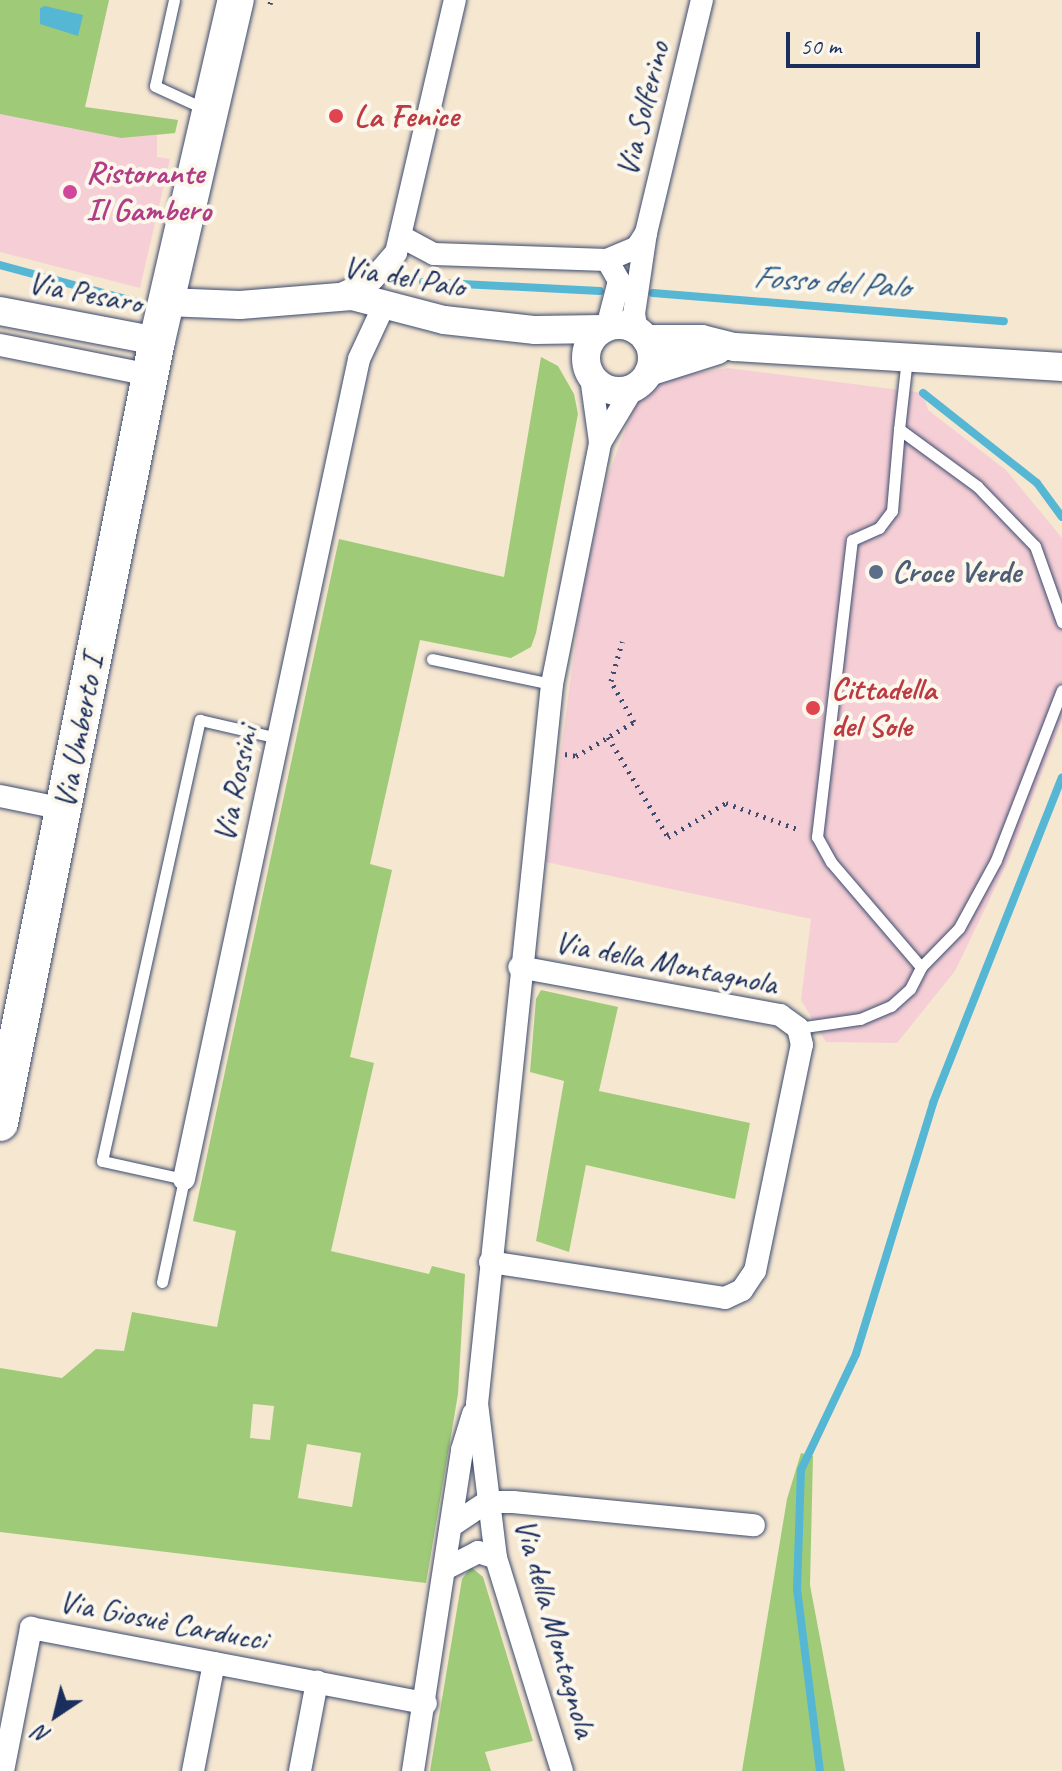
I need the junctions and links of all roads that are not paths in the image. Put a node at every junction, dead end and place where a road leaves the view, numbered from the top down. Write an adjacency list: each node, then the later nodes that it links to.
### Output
1 (174, 0): 5 (lane)
2 (455, 0): 7 (street)
3 (702, 0): 6 (street, Via Solferino)
4 (259, 1): 5 (main road, Via Umberto I)
5 (210, 112): 10 (main road, Via Umberto I)
6 (646, 233): 8 (street); 15 (street, Via Solferino)
7 (400, 236): 8 (street, Via del Palo); 9 (street)
8 (607, 260): 13 (street)
9 (337, 296): 10 (street, Via del Palo); 11 (street, Via del Palo)
10 (166, 302): 18 (main road, Via Umberto I)
11 (385, 303): 14 (street, Via del Palo); 29 (street, Via Rossini)
12 (0, 311): 18 (street, Via Pesaro)
13 (604, 328): 14 (street, Via del Palo); 15 (street, Via del Palo); 21 (street)
14 (535, 330): 21 (street, Via del Palo)
15 (642, 335): 17 (street, Via del Palo); 22 (street)
16 (0, 345): 18 (street)
17 (735, 347): 19 (street, Via del Palo); 22 (street, Via del Palo)
18 (154, 358): 31 (main road, Via Umberto I)
19 (907, 358): 20 (street, Via del Palo); 23 (lane)
20 (1062, 367)
21 (589, 372): 22 (street, Via del Palo); 24 (street, Via della Montagnola)
22 (641, 380): 24 (street, Via della Montagnola)
23 (899, 429): 25 (lane); 33 (lane)
24 (600, 443): 27 (street, Via della Montagnola)
25 (1062, 622)
26 (432, 659): 27 (lane)
27 (552, 684): 32 (street, Via della Montagnola)
28 (1062, 690): 33 (lane)
29 (278, 738): 36 (street, Via Rossini); 36 (lane)
30 (0, 796): 31 (street)
31 (64, 809): 35 (main road, Via Umberto I)
32 (519, 967): 34 (street, Via della Montagnola); 37 (street, Via della Montagnola)
33 (921, 967): 34 (lane)
34 (798, 1028): 37 (street, Via della Montagnola)
35 (0, 1123)
36 (184, 1179): 38 (lane, Via Rossini)
37 (490, 1262): 39 (street, Via della Montagnola)
38 (162, 1282)
39 (477, 1404): 40 (street, Via della Montagnola); 42 (street)
40 (487, 1502): 41 (street); 42 (street); 43 (street, Via della Montagnola)
41 (754, 1525)
42 (451, 1526): 44 (street)
43 (496, 1558): 44 (street); 52 (street, Via della Montagnola)
44 (447, 1568): 47 (street)
45 (214, 1663): 46 (street, Via Giosuè Carducci); 48 (street, Via Giosuè Carducci); 49 (street)
46 (317, 1682): 47 (street, Via Giosuè Carducci); 50 (street)
47 (426, 1703): 51 (street)
48 (3, 1771)
49 (193, 1771)
50 (300, 1771)
51 (413, 1771)
52 (562, 1771)

